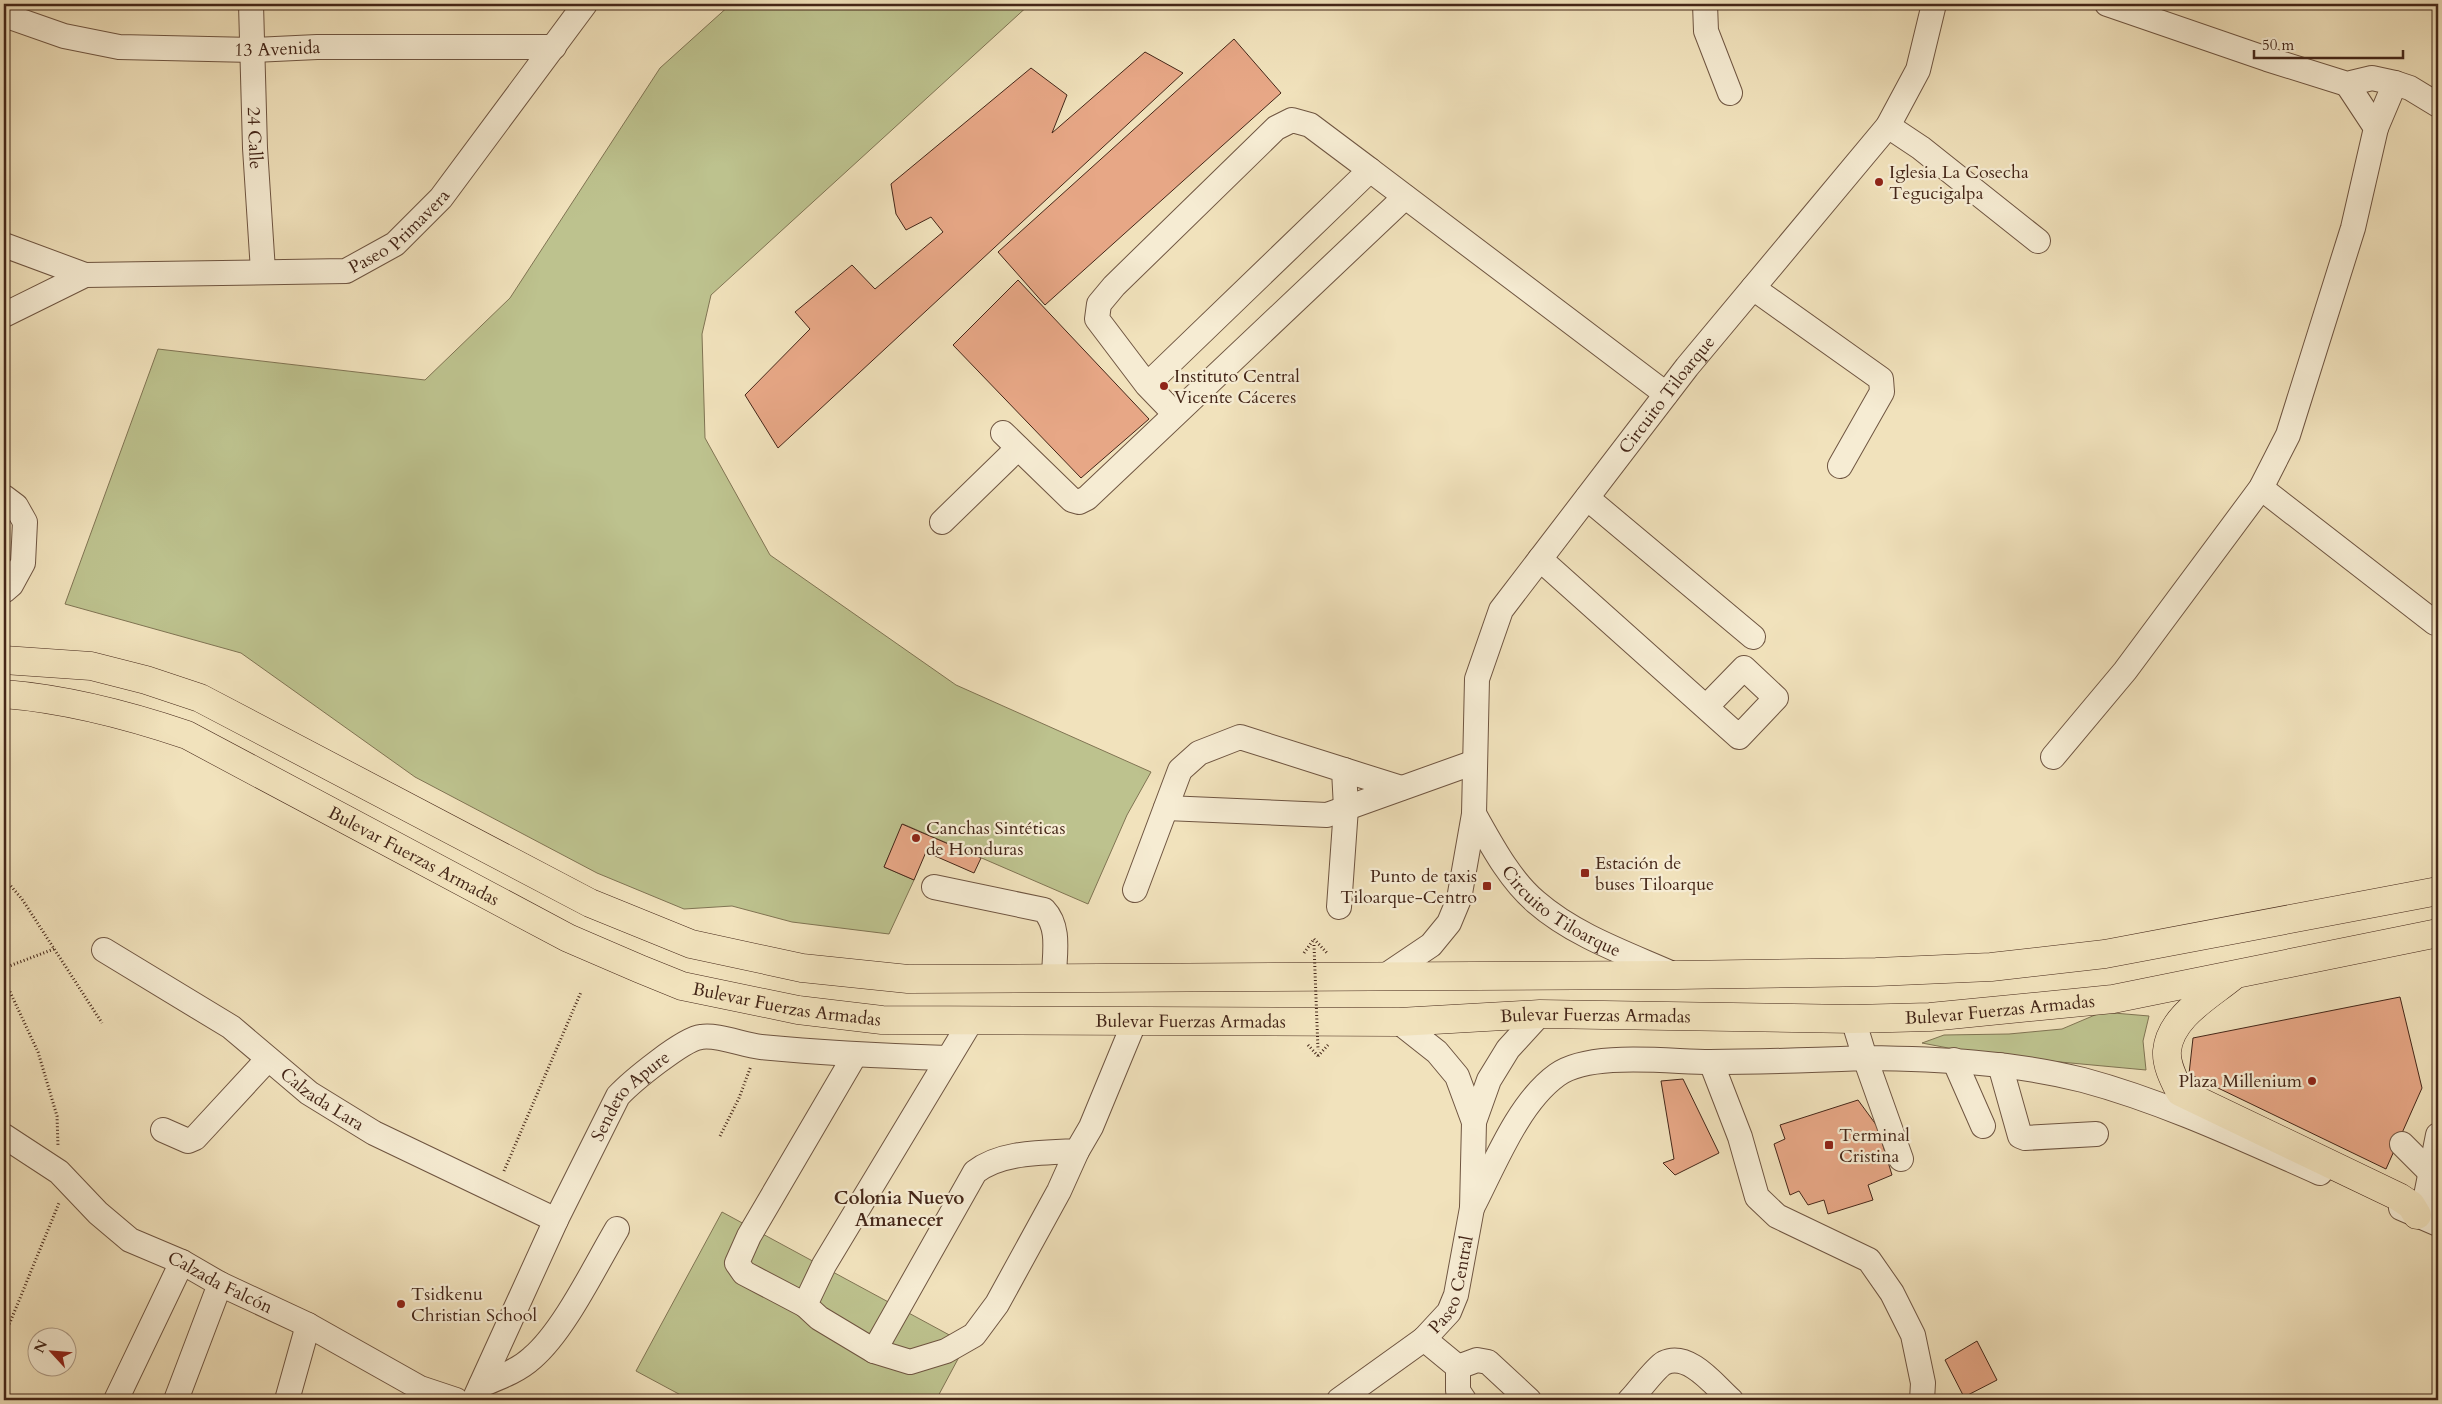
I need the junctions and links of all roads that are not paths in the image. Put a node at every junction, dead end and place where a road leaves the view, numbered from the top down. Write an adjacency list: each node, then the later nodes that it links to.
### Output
1 (252, 4): 8 (street, 24 Calle)
2 (585, 4): 7 (street, Paseo Primavera)
3 (1934, 4): 13 (street, Circuito Tiloarque)
4 (2107, 4): 10 (street)
5 (1700, 5): 11 (street)
6 (4, 15): 8 (street, 13 Avenida)
7 (554, 47): 8 (street, 13 Avenida); 19 (street, Paseo Primavera)
8 (253, 50): 19 (street, 24 Calle)
9 (2395, 82): 10 (street); 12 (street); 14 (street)
10 (2347, 84): 14 (street)
11 (1730, 93)
12 (2438, 105)
13 (1888, 126): 17 (street); 21 (street, Circuito Tiloarque)
14 (2376, 128): 27 (street)
15 (1370, 170): 16 (street); 23 (street); 23 (street)
16 (1405, 197): 24 (street); 25 (street)
17 (2038, 241)
18 (4, 245): 20 (street)
19 (263, 271): 20 (street, Paseo Primavera)
20 (85, 275): 22 (street, Paseo Primavera)
21 (1753, 288): 24 (street, Circuito Tiloarque); 26 (street)
22 (4, 315)
23 (1147, 385): 25 (street)
24 (1666, 394): 29 (street, Circuito Tiloarque)
25 (1175, 414): 30 (street)
26 (1840, 466)
27 (2261, 488): 33 (street); 38 (street)
28 (4, 497): 32 (street)
29 (1587, 498): 31 (street, Circuito Tiloarque); 34 (street)
30 (942, 522)
31 (1540, 559): 37 (street); 39 (street, Circuito Tiloarque)
32 (4, 591)
33 (2435, 623)
34 (1753, 637)
35 (4, 660): 54 (highway)
36 (4, 694): 57 (highway, Bulevar Fuerzas Armadas)
37 (1706, 707)
38 (2053, 757)
39 (1475, 762): 41 (street); 44 (street, Circuito Tiloarque)
40 (1344, 770): 41 (street); 42 (street); 43 (street)
41 (1401, 788): 43 (street)
42 (1166, 808): 43 (street); 46 (street)
43 (1346, 808): 48 (street)
44 (1474, 814): 52 (street, Circuito Tiloarque); 53 (street, Circuito Tiloarque)
45 (934, 888): 54 (street)
46 (1135, 890)
47 (2438, 891): 52 (highway)
48 (1339, 907)
49 (2438, 933): 51 (highway, Bulevar Fuerzas Armadas)
50 (104, 950): 63 (street, Calzada Lara)
51 (2236, 974): 56 (highway, Bulevar Fuerzas Armadas); 78 (highway)
52 (1677, 975): 53 (highway)
53 (1385, 976): 54 (highway)
54 (1054, 978)
55 (1540, 1014): 56 (highway, Bulevar Fuerzas Armadas); 59 (highway, Bulevar Fuerzas Armadas); 67 (street, Paseo Central)
56 (1853, 1019): 62 (street)
57 (971, 1021): 58 (highway, Bulevar Fuerzas Armadas); 61 (street)
58 (1134, 1022): 59 (highway, Bulevar Fuerzas Armadas); 74 (street)
59 (1399, 1022): 67 (street, Paseo Central)
60 (855, 1055): 61 (street, Sendero Apure); 79 (street, Sendero Apure); 83 (street)
61 (948, 1058): 83 (street)
62 (1865, 1058): 64 (street); 65 (street); 75 (street)
63 (268, 1059): 69 (street); 79 (street, Calzada Lara)
64 (1954, 1060): 66 (street); 68 (street)
65 (1711, 1062): 77 (street); 99 (street)
66 (2000, 1065): 70 (street); 78 (street)
67 (1474, 1122): 77 (street, Paseo Central)
68 (1983, 1126)
69 (163, 1130)
70 (2096, 1134)
71 (2438, 1135): 76 (street)
72 (4, 1136): 81 (street, Calzada Falcón)
73 (2402, 1144): 76 (street)
74 (1077, 1151): 86 (street); 86 (street)
75 (1901, 1159)
76 (2430, 1172): 78 (street)
77 (1472, 1208): 85 (street, Paseo Central)
78 (2426, 1219)
79 (556, 1220): 88 (street, Sendero Apure)
80 (617, 1229): 88 (street)
81 (182, 1262): 82 (street, Calzada Falcón); 90 (street)
82 (220, 1284): 84 (street, Calzada Falcón); 91 (street)
83 (805, 1305): 86 (street)
84 (308, 1326): 89 (street, Calzada Falcón); 92 (street)
85 (1424, 1339): 87 (street); 94 (street, Paseo Central)
86 (874, 1351)
87 (1458, 1367): 95 (street); 96 (street)
88 (478, 1393)
89 (418, 1394): 93 (street, Calzada Falcón)
90 (116, 1400)
91 (176, 1400)
92 (287, 1400)
93 (456, 1400)
94 (1339, 1400)
95 (1464, 1400)
96 (1530, 1400)
97 (1630, 1400): 98 (street)
98 (1731, 1400)
99 (1922, 1400)

